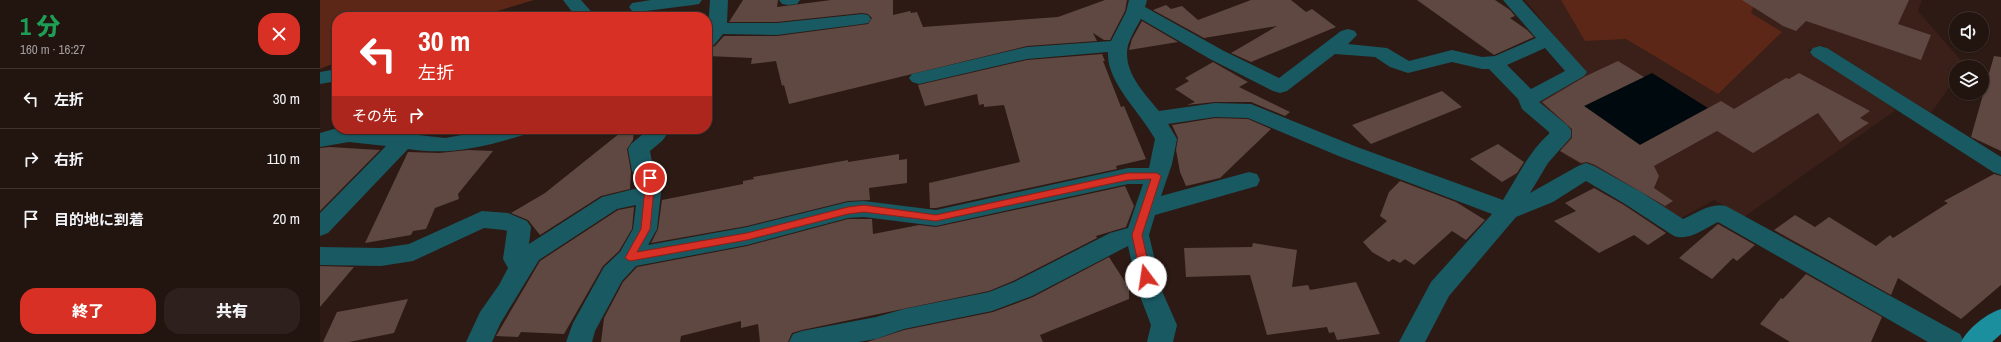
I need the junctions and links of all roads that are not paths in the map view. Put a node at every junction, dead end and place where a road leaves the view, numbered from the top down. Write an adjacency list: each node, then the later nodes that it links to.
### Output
1 (572, 0): 7 (street)
2 (693, 0): 6 (street)
3 (719, 0): 9 (street)
4 (1512, 0): 11 (street)
5 (1137, 5): 12 (street); 13 (street)
6 (638, 7)
7 (582, 12)
8 (862, 19): 9 (street)
9 (713, 34)
10 (1348, 35): 13 (street)
11 (1548, 40): 13 (street); 21 (street)
12 (1118, 46): 18 (street); 22 (street)
13 (1330, 48)
14 (1820, 52): 27 (street)
15 (1498, 68): 21 (street)
16 (332, 76): 17 (street)
17 (320, 78)
18 (919, 78)
19 (320, 82): 20 (street)
20 (332, 82)
21 (1528, 97): 32 (street)
22 (1154, 119): 28 (street); 32 (street)
23 (503, 134): 26 (street)
24 (657, 134): 30 (street)
25 (320, 140): 26 (street)
26 (403, 141): 33 (street)
27 (2001, 167)
28 (1157, 176): 31 (street); 36 (street)
29 (1249, 180): 31 (street)
30 (650, 193): 36 (street); 37 (street)
31 (1146, 209): 34 (street)
32 (1508, 211): 43 (street); 44 (street)
33 (320, 227)
34 (1137, 235): 41 (street); 42 (street)
35 (320, 256): 37 (street)
36 (630, 258): 40 (street)
37 (521, 267): 39 (street)
38 (2001, 319): 45 (main road)
39 (479, 342)
40 (579, 342)
41 (802, 342)
42 (1160, 342)
43 (1412, 342)
44 (1951, 342)
45 (1974, 342)

